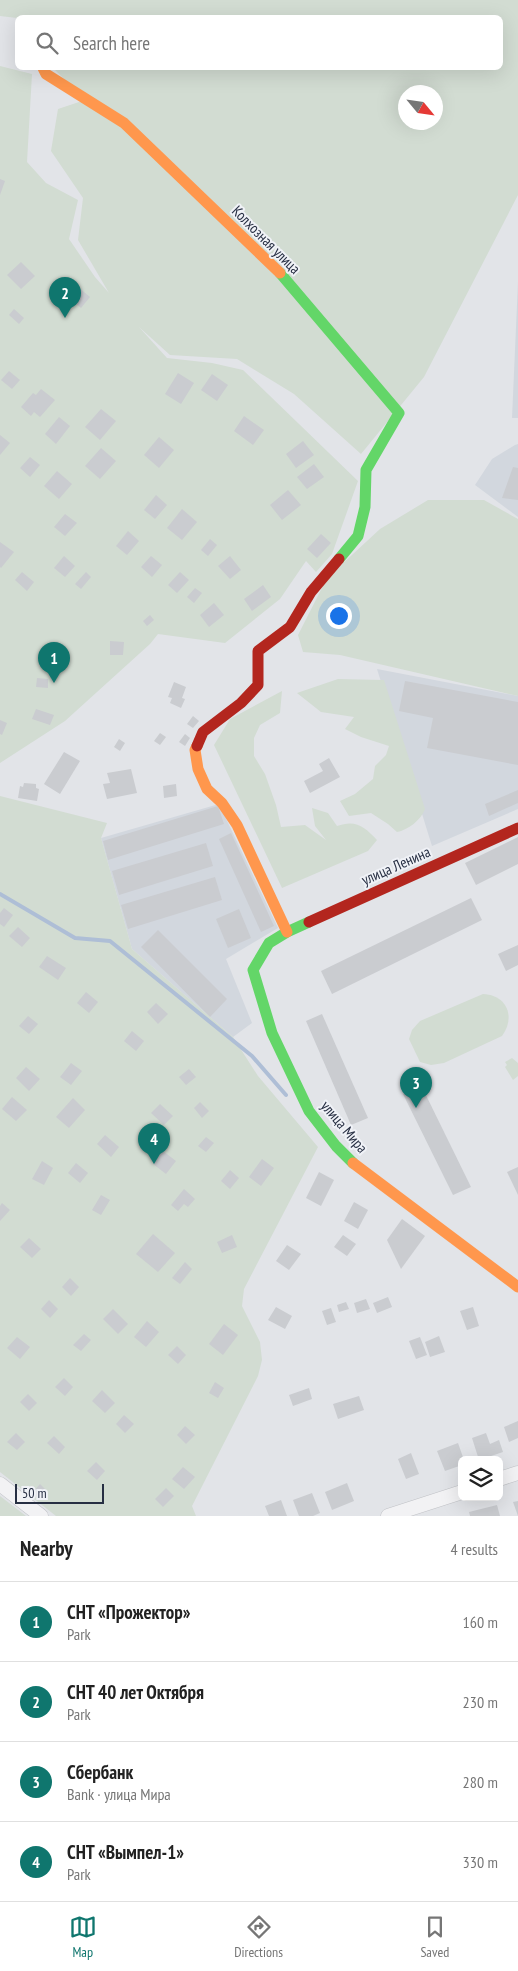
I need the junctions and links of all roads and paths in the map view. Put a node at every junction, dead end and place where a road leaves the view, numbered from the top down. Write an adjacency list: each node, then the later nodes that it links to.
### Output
1 (44, 70): 3 (street, Колхозная улица)
2 (518, 828): 3 (street, улица Ленина)
3 (286, 932): 4 (street, улица Мира)
4 (518, 1287)
5 (518, 1473): 6 (street)
6 (503, 1478)
7 (0, 1484): 9 (street)
8 (458, 1493): 10 (street)
9 (41, 1516)
10 (388, 1516)

